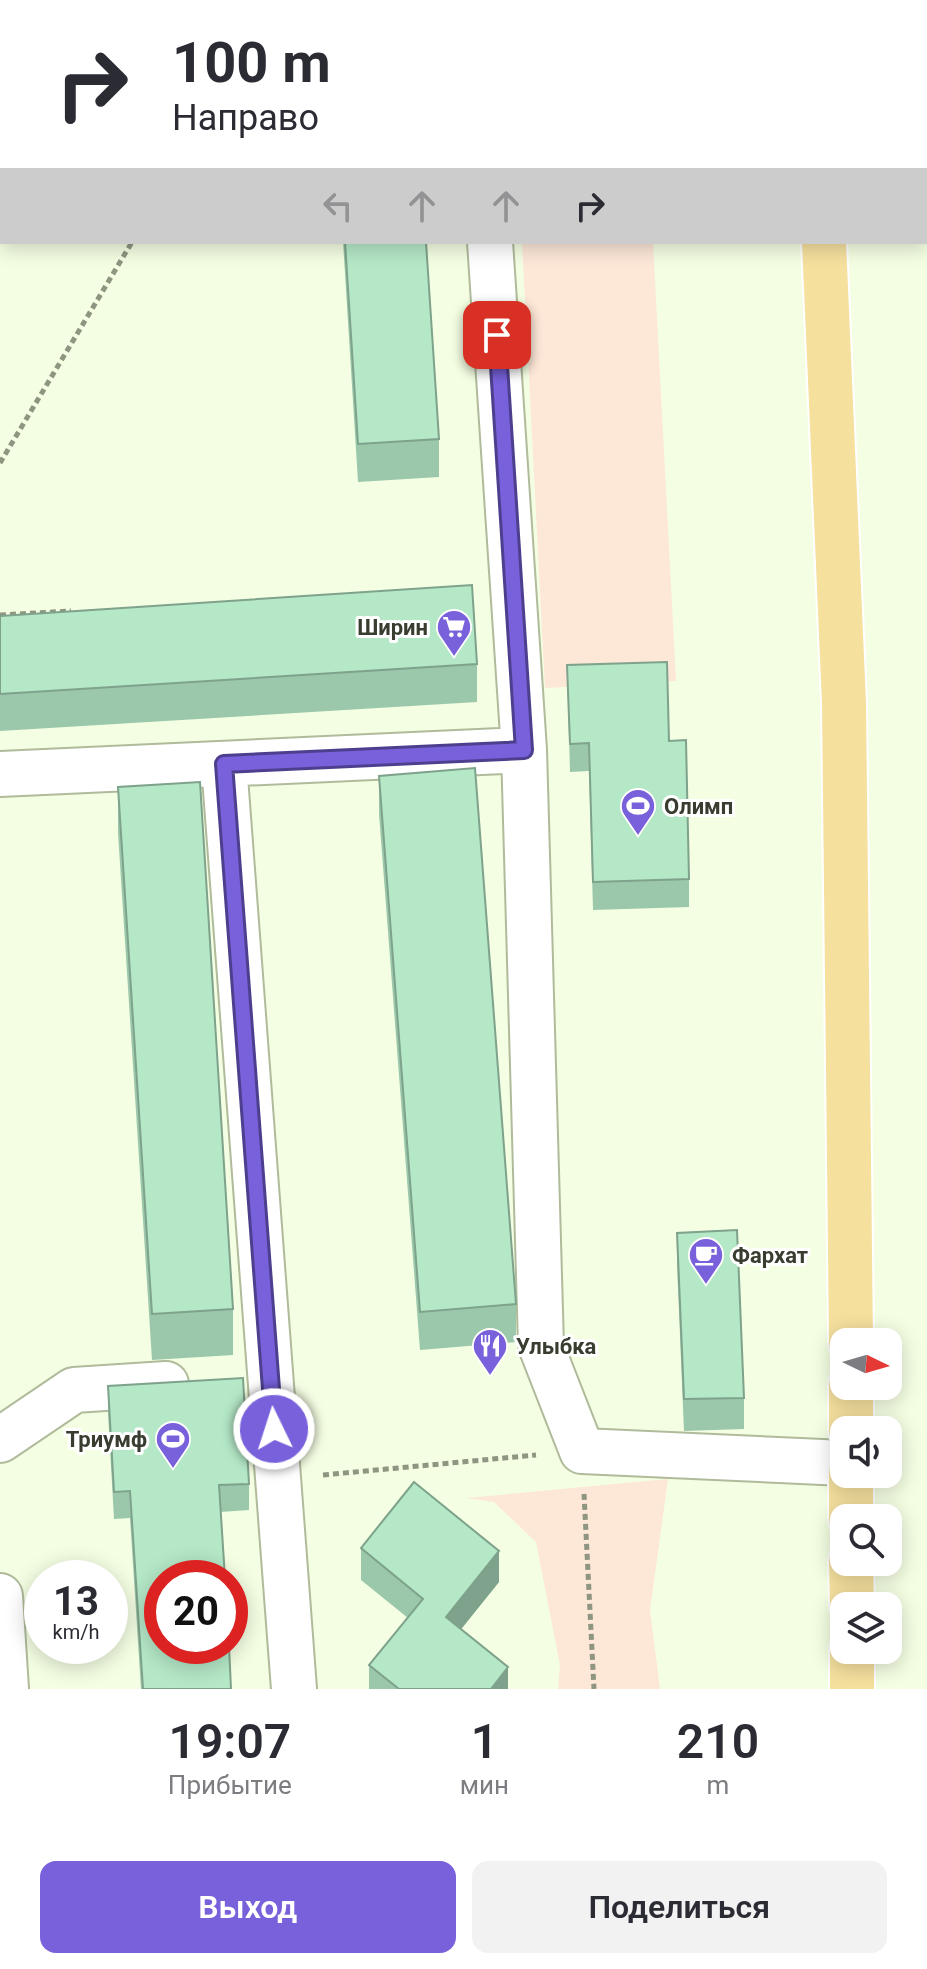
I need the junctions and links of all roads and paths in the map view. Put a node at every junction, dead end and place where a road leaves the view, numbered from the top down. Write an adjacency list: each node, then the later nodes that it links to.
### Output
1 (131, 244): 4 (path)
2 (490, 244): 7 (lane)
3 (824, 244): 10 (main road)
4 (0, 463)
5 (78, 611): 6 (path)
6 (0, 615)
7 (524, 750): 8 (lane); 13 (lane)
8 (224, 764): 9 (lane); 11 (lane)
9 (0, 774)
10 (851, 1328)
11 (271, 1378): 12 (lane); 15 (lane)
12 (0, 1440)
13 (582, 1451): 14 (lane); 15 (path); 20 (path)
14 (830, 1462)
15 (278, 1479): 19 (lane)
16 (0, 1596): 18 (lane)
17 (852, 1664): 21 (main road)
18 (6, 1689)
19 (294, 1689)
20 (594, 1689)
21 (852, 1689)

